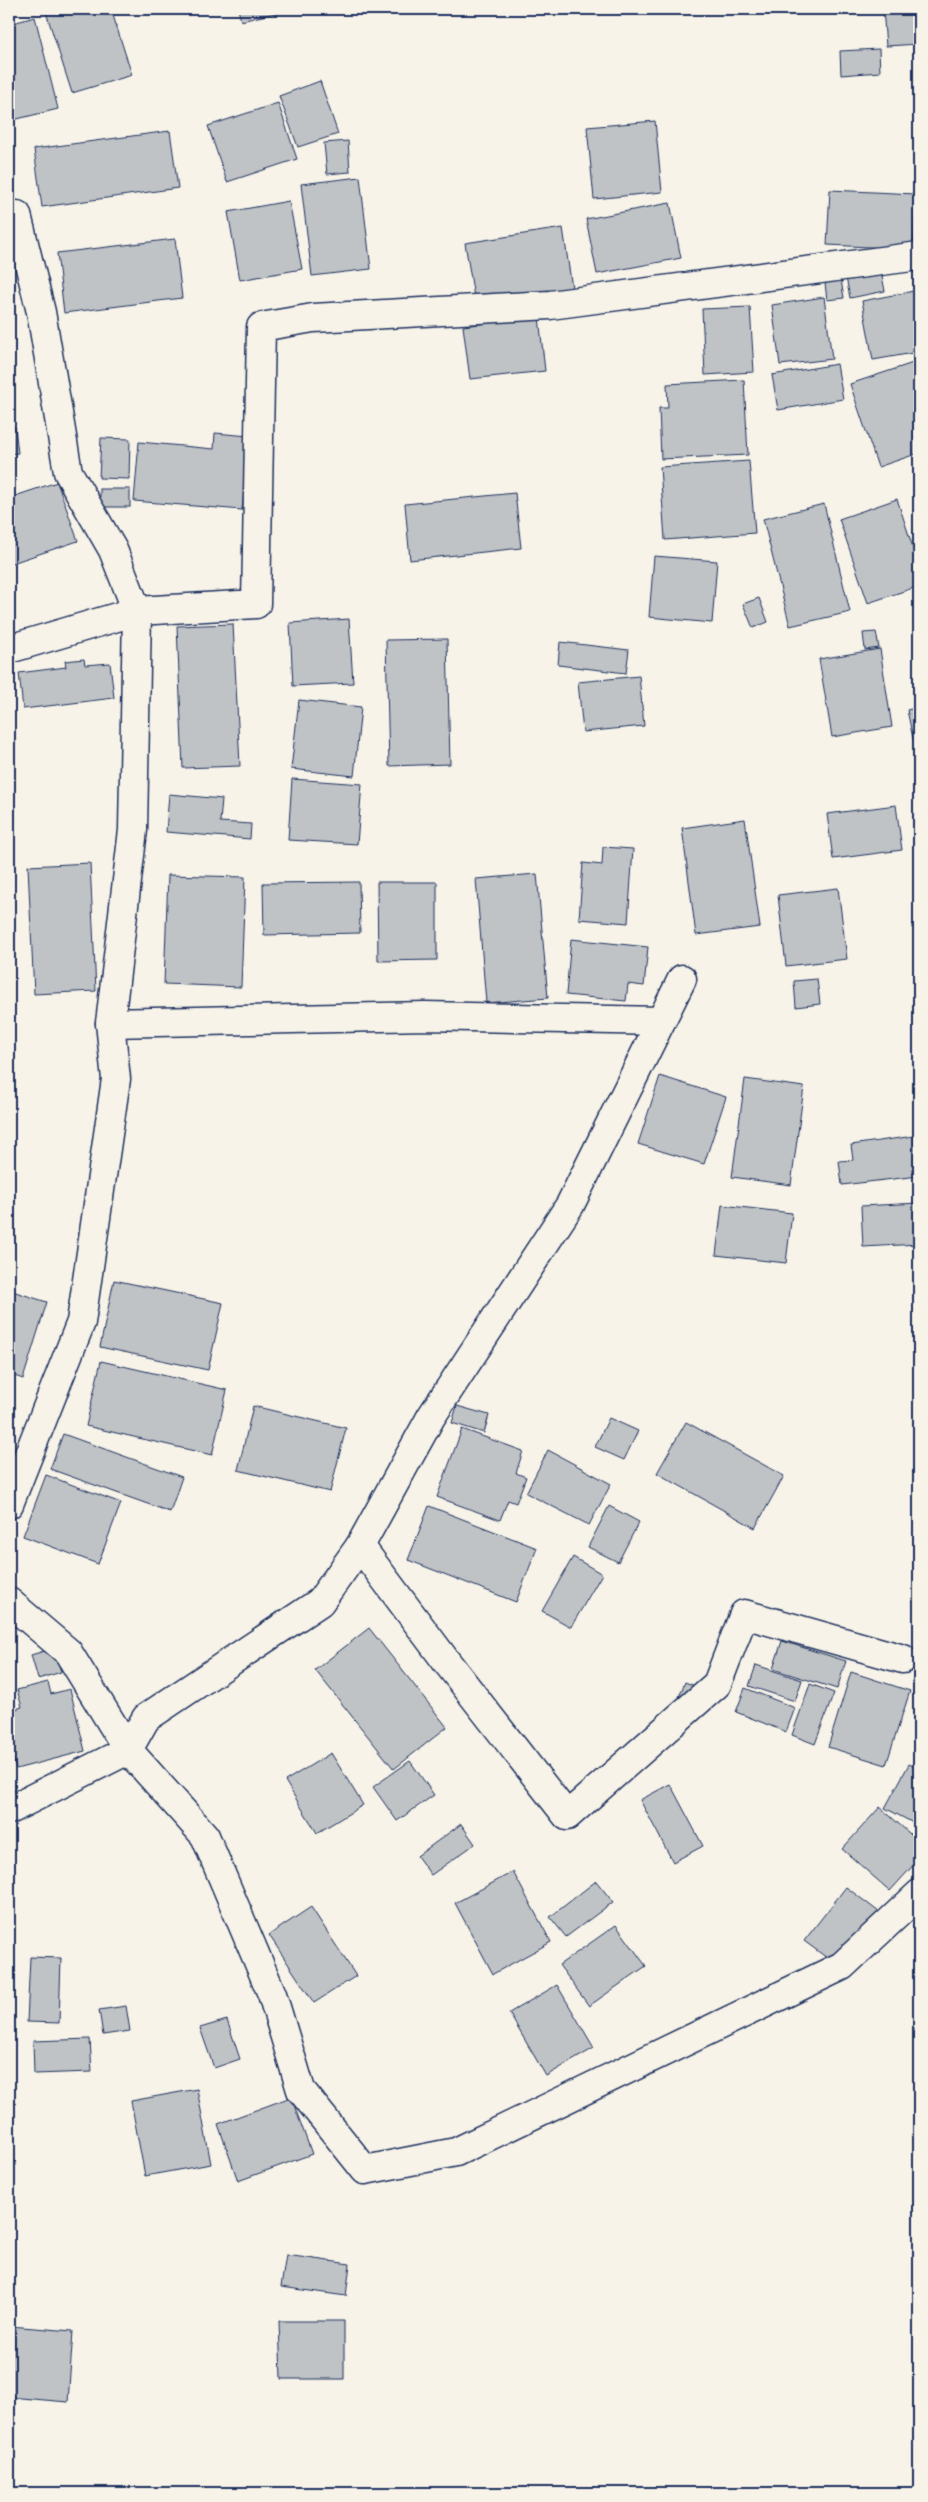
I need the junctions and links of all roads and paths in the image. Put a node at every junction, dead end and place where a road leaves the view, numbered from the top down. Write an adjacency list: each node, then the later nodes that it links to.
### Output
1 (9, 216): 3 (street)
2 (919, 256): 3 (street)
3 (137, 611): 4 (street); 7 (street)
4 (9, 649)
5 (682, 979): 6 (street)
6 (661, 1021): 7 (street); 9 (street)
7 (110, 1023): 8 (street)
8 (9, 1504)
9 (360, 1546): 11 (street); 12 (street)
10 (9, 1602): 12 (street)
11 (903, 1659)
12 (128, 1750): 13 (street); 14 (street)
13 (9, 1810)
14 (919, 1894)

